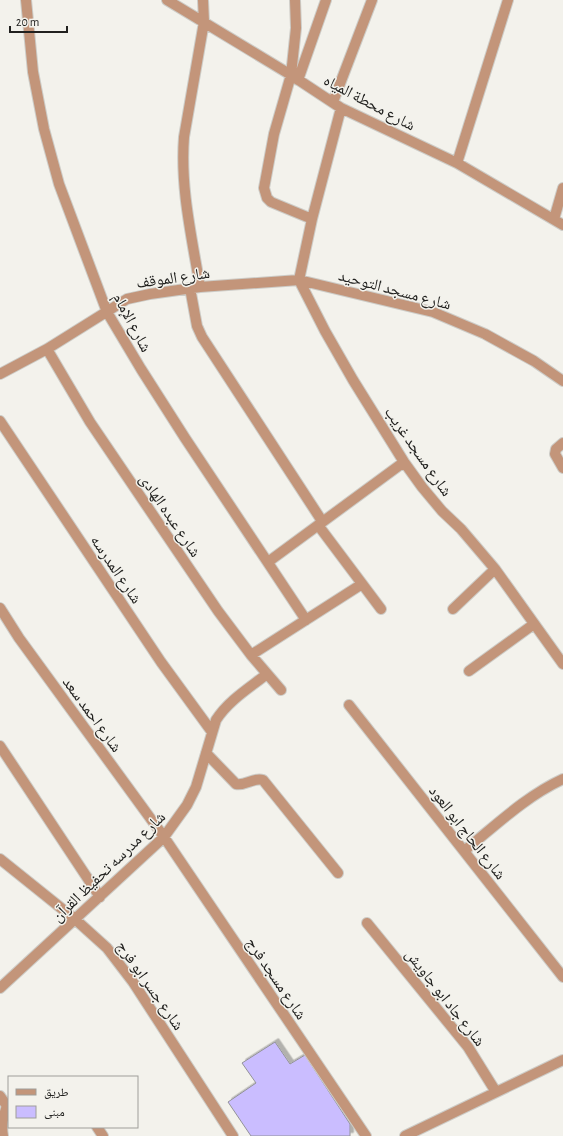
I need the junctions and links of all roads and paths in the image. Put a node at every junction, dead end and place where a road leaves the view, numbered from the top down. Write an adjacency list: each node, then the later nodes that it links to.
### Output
1 (26, 0): 17 (street, شارع الإمام)
2 (167, 0): 8 (street, شارع محطة المياه)
3 (203, 0): 8 (street)
4 (295, 0): 9 (street)
5 (326, 0): 9 (street)
6 (372, 0): 10 (street)
7 (508, 0): 11 (street)
8 (204, 22): 9 (street, شارع محطة المياه); 16 (street)
9 (295, 78): 10 (street, شارع محطة المياه); 13 (street)
10 (337, 105): 11 (street, شارع محطة المياه); 13 (street)
11 (457, 163): 14 (street, شارع محطة المياه)
12 (563, 188): 14 (street)
13 (312, 219): 15 (street)
14 (558, 222)
15 (299, 280): 16 (street, شارع الموقف); 20 (street, شارع مسجد التوحيد); 23 (street, شارع مسجد غريب)
16 (195, 288): 17 (street, شارع الموقف); 25 (street)
17 (107, 312): 18 (street, شارع الموقف); 26 (street, شارع الإمام)
18 (47, 349): 19 (street, شارع الموقف); 34 (street, شارع عبده الهادى)
19 (0, 374)
20 (563, 381)
21 (0, 421): 40 (street, شارع المدرسه)
22 (563, 443): 24 (street)
23 (404, 462): 25 (street); 27 (street, شارع مسجد غريب)
24 (563, 468)
25 (320, 523): 26 (street); 28 (street)
26 (268, 562): 32 (street, شارع الإمام)
27 (495, 569): 31 (street); 33 (street, شارع مسجد غريب)
28 (362, 584): 30 (street); 32 (street)
29 (0, 608): 44 (street, شارع احمد سعد)
30 (381, 609)
31 (453, 609)
32 (306, 620): 34 (street)
33 (534, 624): 35 (street, شارع مسجد غريب); 36 (street)
34 (251, 655): 37 (street, شارع عبده الهادى)
35 (563, 664)
36 (469, 671)
37 (267, 674): 38 (street, شارع عبده الهادى); 40 (street, شارع مدرسه تحفيظ القرآن)
38 (281, 690)
39 (349, 705): 45 (street, شارع الحاج ابو العود)
40 (212, 732): 42 (street, شارع مدرسه تحفيظ القرآن)
41 (0, 746): 48 (street)
42 (206, 753): 44 (street, شارع مدرسه تحفيظ القرآن); 47 (street)
43 (563, 779): 45 (street)
44 (164, 837): 48 (street, شارع مدرسه تحفيظ القرآن); 59 (street, شارع مسجد فرج)
45 (464, 851): 51 (street, شارع الحاج ابو العود)
46 (0, 859): 49 (street, شارع جسر ابو فرج)
47 (338, 873)
48 (100, 897): 49 (street, شارع مدرسه تحفيظ القرآن)
49 (76, 920): 52 (street, شارع مدرسه تحفيظ القرآن); 58 (street, شارع جسر ابو فرج)
50 (367, 923): 54 (street, شارع جاد ابو جاويش)
51 (563, 977)
52 (0, 988)
53 (563, 1060): 54 (street)
54 (496, 1092): 60 (street)
55 (0, 1096): 56 (street)
56 (8, 1108): 57 (street)
57 (3, 1136)
58 (233, 1136)
59 (366, 1136)
60 (405, 1136)

